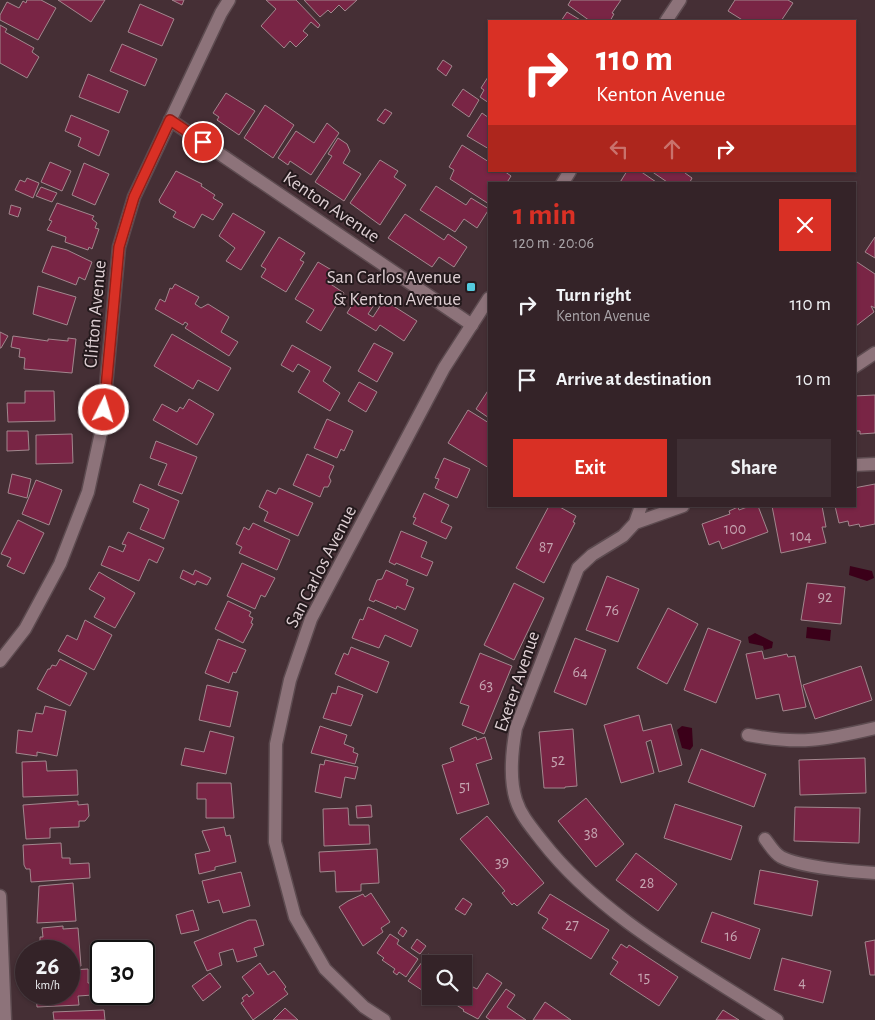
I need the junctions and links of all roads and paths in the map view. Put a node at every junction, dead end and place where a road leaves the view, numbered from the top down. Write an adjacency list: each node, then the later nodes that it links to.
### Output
1 (229, 0): 4 (street, Clifton Avenue)
2 (680, 0): 3 (street)
3 (667, 20)
4 (170, 120): 6 (street, Kenton Avenue); 14 (street, Clifton Avenue)
5 (488, 300): 6 (street, San Carlos Avenue)
6 (472, 325): 21 (street, San Carlos Avenue)
7 (875, 353): 8 (street)
8 (856, 366)
9 (875, 464): 10 (street)
10 (856, 465)
11 (641, 507): 13 (street)
12 (680, 507): 13 (street, Exeter Avenue)
13 (635, 523): 22 (street, Exeter Avenue)
14 (0, 661)
15 (875, 728): 16 (street)
16 (748, 735)
17 (765, 839): 18 (street)
18 (875, 873)
19 (0, 896): 20 (street)
20 (5, 1020)
21 (384, 1020)
22 (777, 1020)

